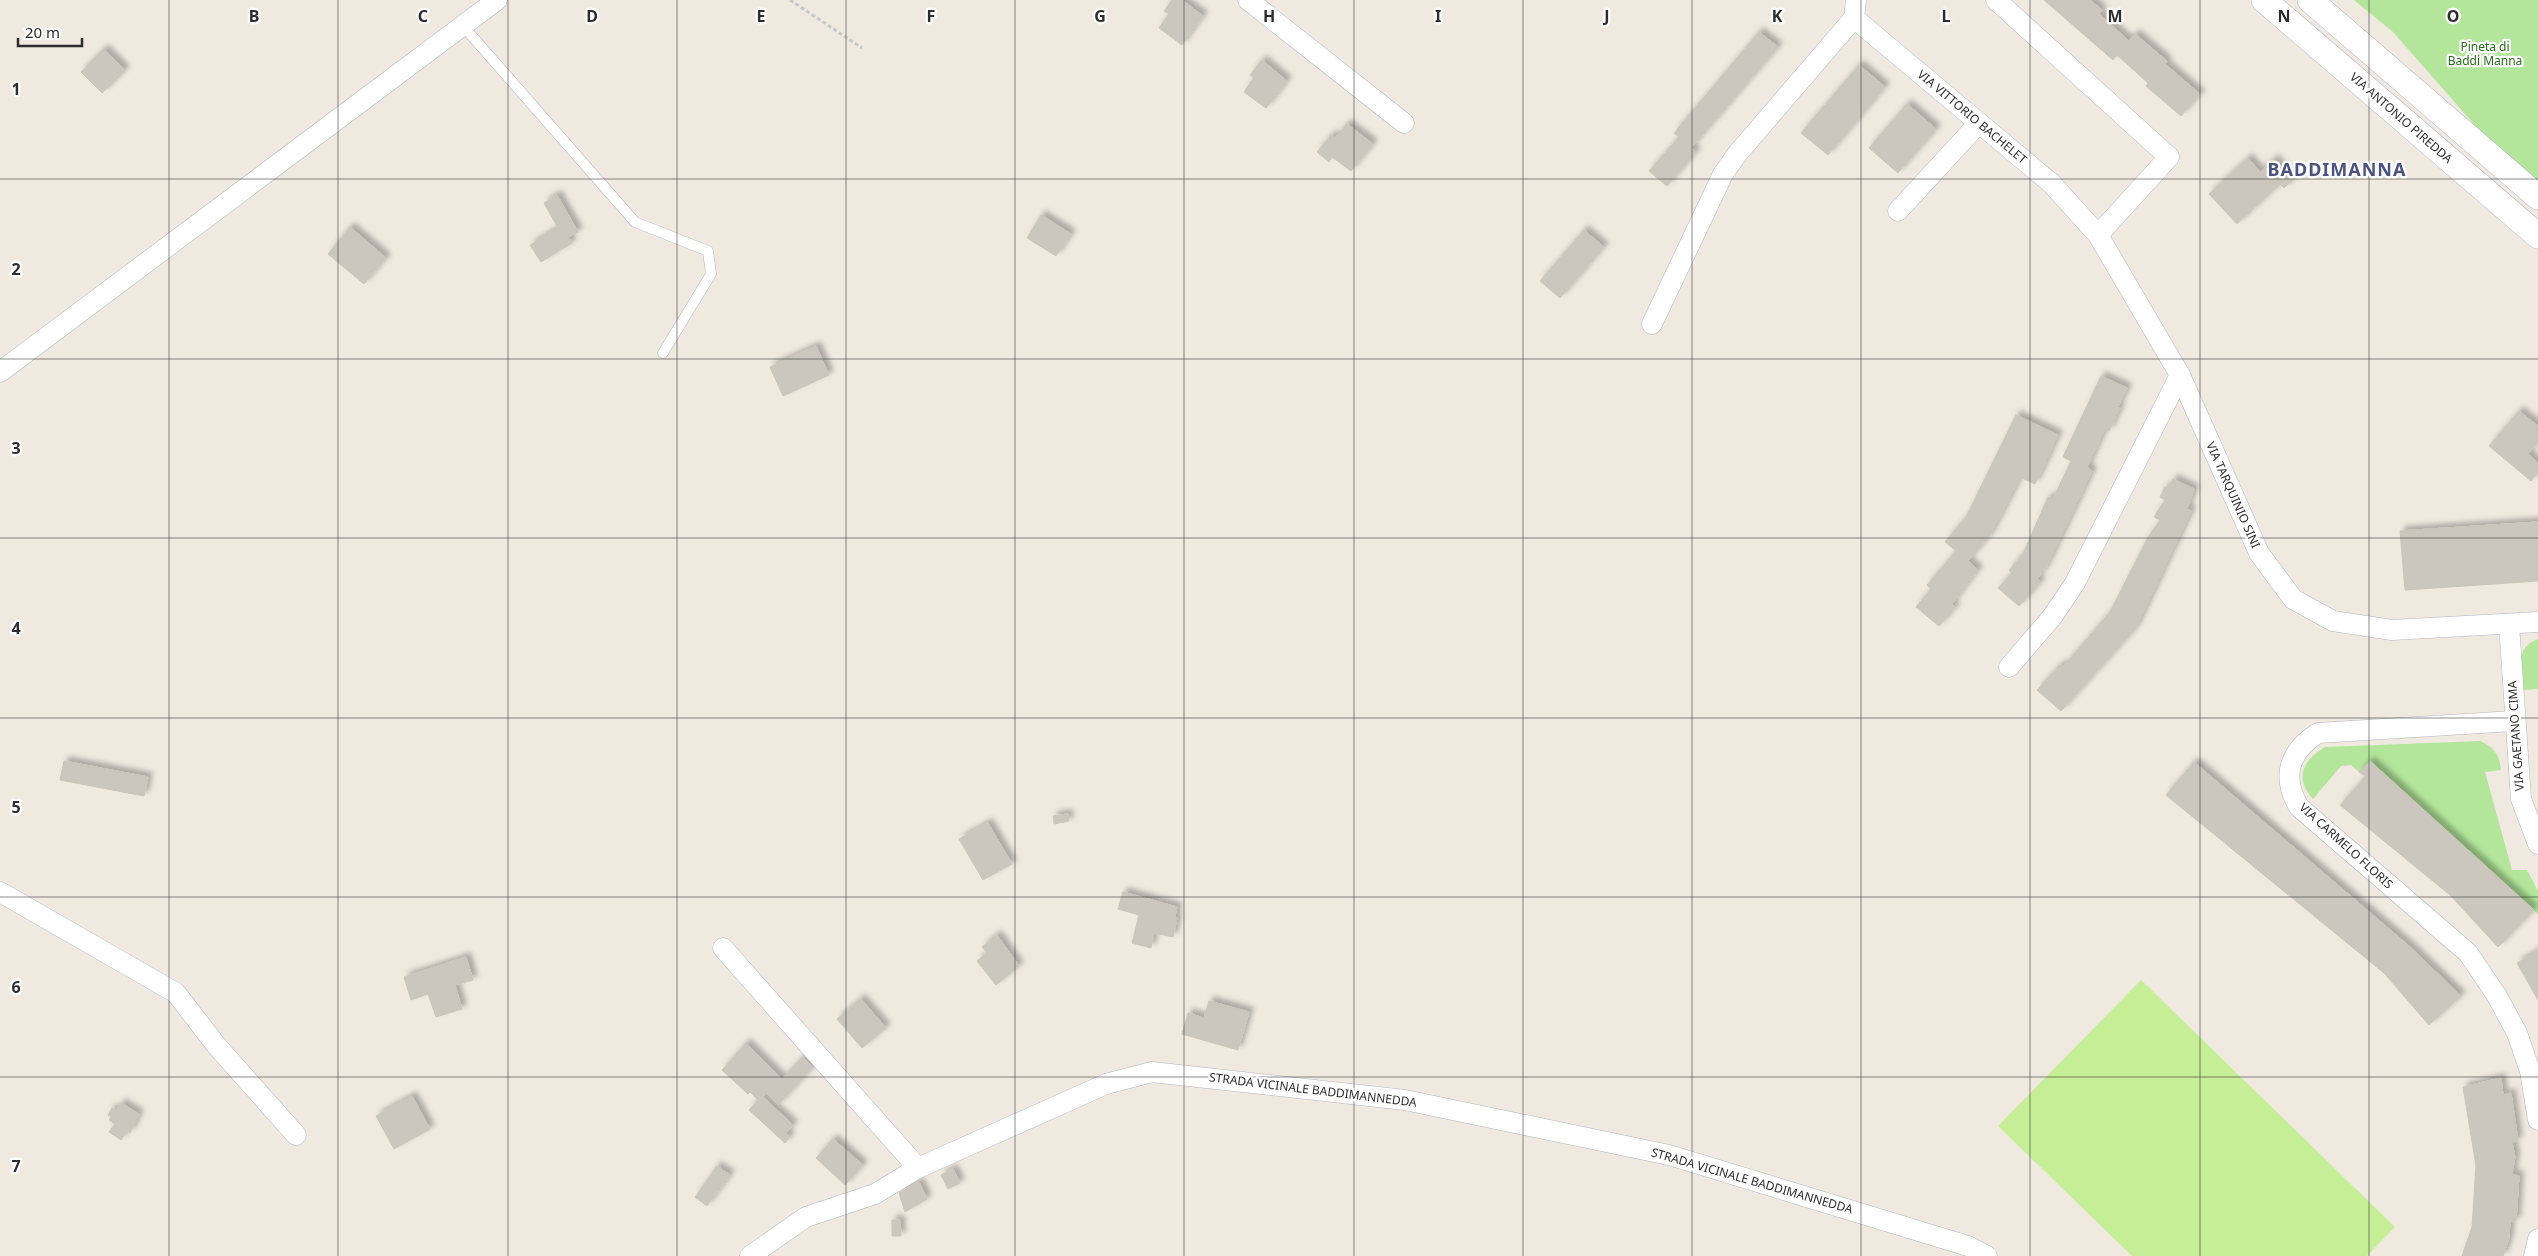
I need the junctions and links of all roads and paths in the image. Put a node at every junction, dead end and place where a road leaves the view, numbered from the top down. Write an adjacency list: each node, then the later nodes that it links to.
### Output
1 (497, 0): 8 (street)
2 (790, 0): 9 (path)
3 (1248, 0): 10 (street)
4 (1996, 0): 14 (street)
5 (2264, 0): 15 (street, VIA ANTONIO PIREDDA)
6 (2310, 0): 12 (street)
7 (1855, 9): 11 (street, VIA VITTORIO BACHELET); 16 (street)
8 (464, 27): 17 (lane); 18 (street)
9 (862, 48)
10 (1404, 123)
11 (1980, 123): 13 (street); 14 (street, VIA VITTORIO BACHELET)
12 (2538, 197)
13 (1898, 211)
14 (2098, 234): 19 (street, VIA VITTORIO BACHELET)
15 (2538, 236)
16 (1652, 324)
17 (663, 353)
18 (0, 372)
19 (2180, 375): 21 (street, VIA TARQUINIO SINI); 22 (street)
20 (2538, 622): 21 (street, VIA TARQUINIO SINI)
21 (2509, 624): 23 (street, VIA GAETANO CIMA)
22 (2009, 667)
23 (2514, 720): 24 (street, VIA GAETANO CIMA); 27 (street, VIA CARMELO FLORIS)
24 (2538, 844)
25 (0, 892): 28 (street)
26 (723, 948): 29 (street)
27 (2538, 1120)
28 (296, 1135)
29 (918, 1168): 31 (street, STRADA VICINALE BADDIMANNEDDA); 32 (street, STRADA VICINALE BADDIMANNEDDA)
30 (2538, 1239): 33 (street)
31 (750, 1256)
32 (1987, 1256)
33 (2534, 1256)

